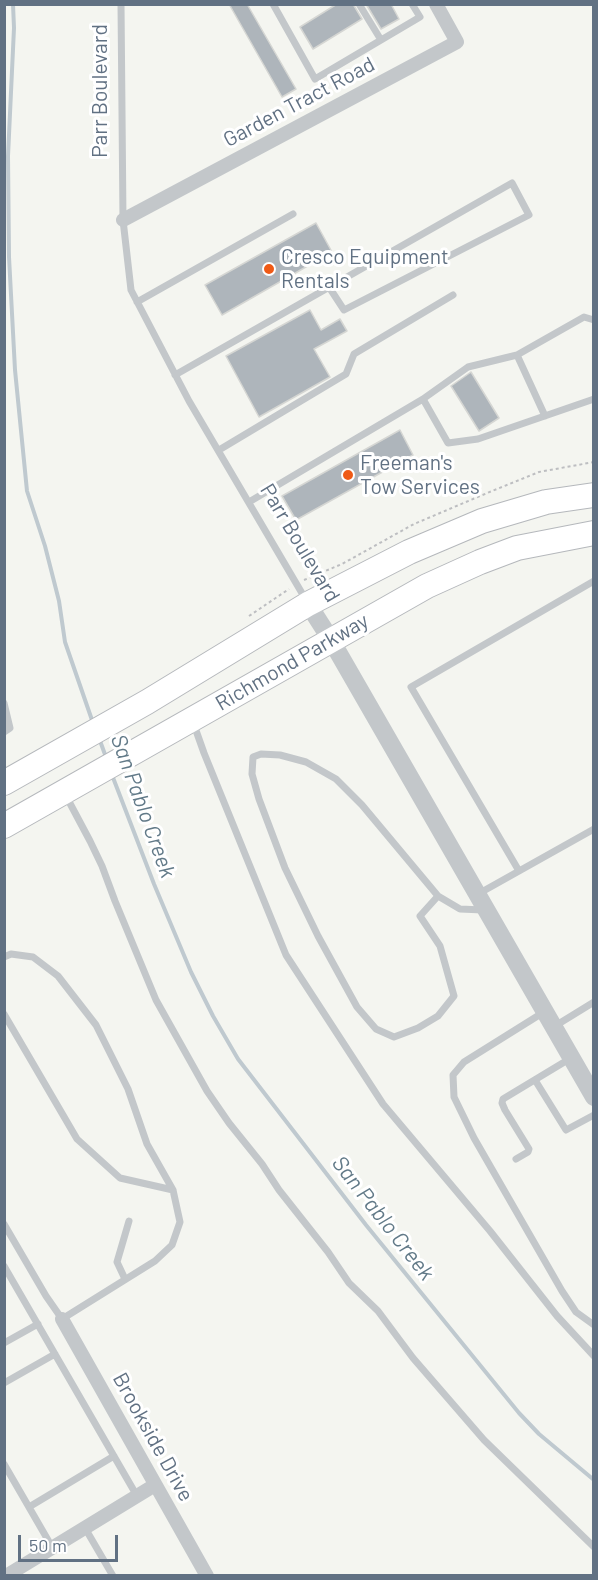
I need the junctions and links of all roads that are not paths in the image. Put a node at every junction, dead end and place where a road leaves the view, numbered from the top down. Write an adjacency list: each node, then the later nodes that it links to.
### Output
1 (121, 4): 8 (lane, Parr Boulevard)
2 (273, 4): 6 (lane)
3 (359, 4): 6 (lane)
4 (412, 4): 6 (lane)
5 (436, 4): 8 (street, Garden Tract Road)
6 (381, 40)
7 (293, 214): 11 (lane)
8 (123, 220): 11 (lane, Parr Boulevard)
9 (329, 287): 9 (lane); 14 (lane)
10 (453, 295): 18 (lane)
11 (137, 302): 14 (lane, Parr Boulevard)
12 (594, 320): 13 (lane)
13 (517, 355): 15 (lane); 17 (lane)
14 (175, 375): 18 (lane, Parr Boulevard)
15 (423, 399): 17 (lane); 20 (lane)
16 (594, 399): 17 (lane)
17 (545, 416)
18 (219, 450): 20 (lane, Parr Boulevard)
19 (594, 495): 23 (highway, Richmond Parkway)
20 (249, 502): 23 (lane, Parr Boulevard)
21 (594, 533): 24 (highway, Richmond Parkway)
22 (594, 581): 32 (lane)
23 (308, 604): 24 (street, Parr Boulevard); 28 (highway, Richmond Parkway)
24 (331, 640): 26 (highway, Richmond Parkway); 34 (street, Parr Boulevard)
25 (4, 704): 27 (lane)
26 (192, 719): 29 (highway, Richmond Parkway); 54 (lane)
27 (4, 732)
28 (4, 783)
29 (64, 792): 30 (highway, Richmond Parkway); 63 (lane)
30 (4, 826)
31 (594, 829): 32 (lane)
32 (519, 871): 34 (lane)
33 (438, 896): 33 (lane); 34 (lane)
34 (482, 902): 38 (street, Parr Boulevard)
35 (4, 957): 44 (lane)
36 (594, 1002): 38 (lane)
37 (4, 1014): 44 (lane)
38 (549, 1020): 39 (street, Parr Boulevard); 51 (lane)
39 (571, 1058): 40 (lane); 41 (street, Parr Boulevard)
40 (535, 1080): 42 (lane); 43 (lane)
41 (594, 1097)
42 (594, 1114)
43 (516, 1159)
44 (173, 1190): 48 (lane)
45 (129, 1221): 48 (lane)
46 (4, 1224): 49 (lane)
47 (4, 1266): 50 (lane)
48 (125, 1279): 49 (lane)
49 (62, 1319): 58 (street, Brookside Drive)
50 (38, 1324): 52 (lane); 53 (lane)
51 (594, 1325)
52 (4, 1343)
53 (55, 1354): 55 (lane); 56 (lane)
54 (594, 1356)
55 (4, 1383)
56 (114, 1456): 59 (lane); 60 (lane)
57 (4, 1464): 60 (lane)
58 (155, 1485): 59 (street); 66 (street, Brookside Drive)
59 (137, 1496): 61 (street)
60 (29, 1507): 62 (lane)
61 (85, 1528): 62 (street); 65 (lane)
62 (52, 1547): 64 (street)
63 (594, 1547)
64 (6, 1575)
65 (112, 1575)
66 (207, 1575)

